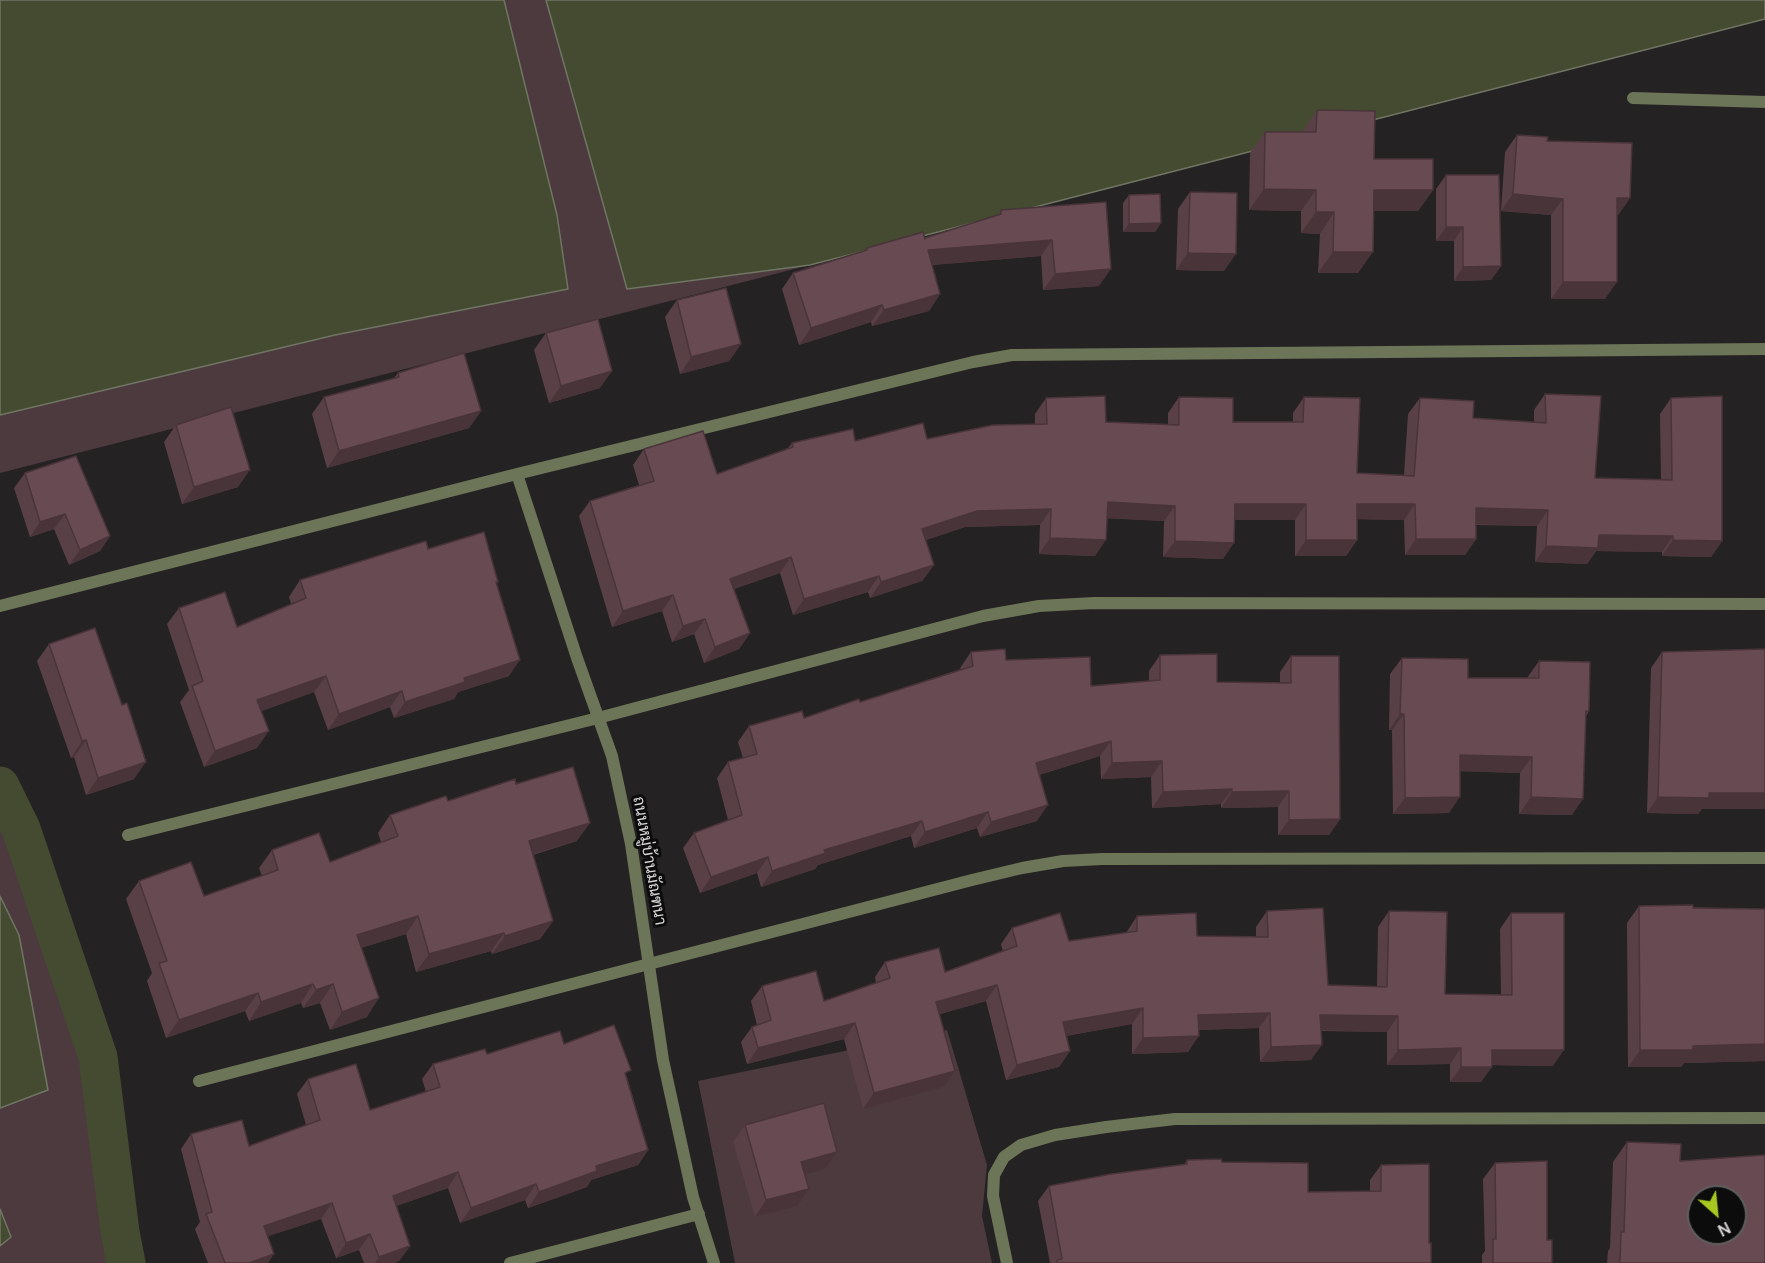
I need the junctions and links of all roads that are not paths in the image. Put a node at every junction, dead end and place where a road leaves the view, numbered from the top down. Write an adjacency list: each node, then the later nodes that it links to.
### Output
1 (1634, 98): 2 (street)
2 (1765, 102)
3 (1765, 350): 4 (street)
4 (517, 474): 6 (street); 7 (street, ถนนหมู่บ้านมัณฑนา)
5 (1765, 604): 7 (street)
6 (0, 606)
7 (598, 718): 8 (street); 10 (street, ถนนหมู่บ้านมัณฑนา)
8 (128, 835)
9 (1765, 858): 10 (street)
10 (650, 963): 11 (street); 13 (street, ถนนหมู่บ้านมัณฑนา)
11 (199, 1081)
12 (1765, 1118): 16 (street)
13 (699, 1214): 14 (street); 15 (street, ถนนหมู่บ้านมัณฑนา)
14 (510, 1263)
15 (714, 1263)
16 (1007, 1263)

